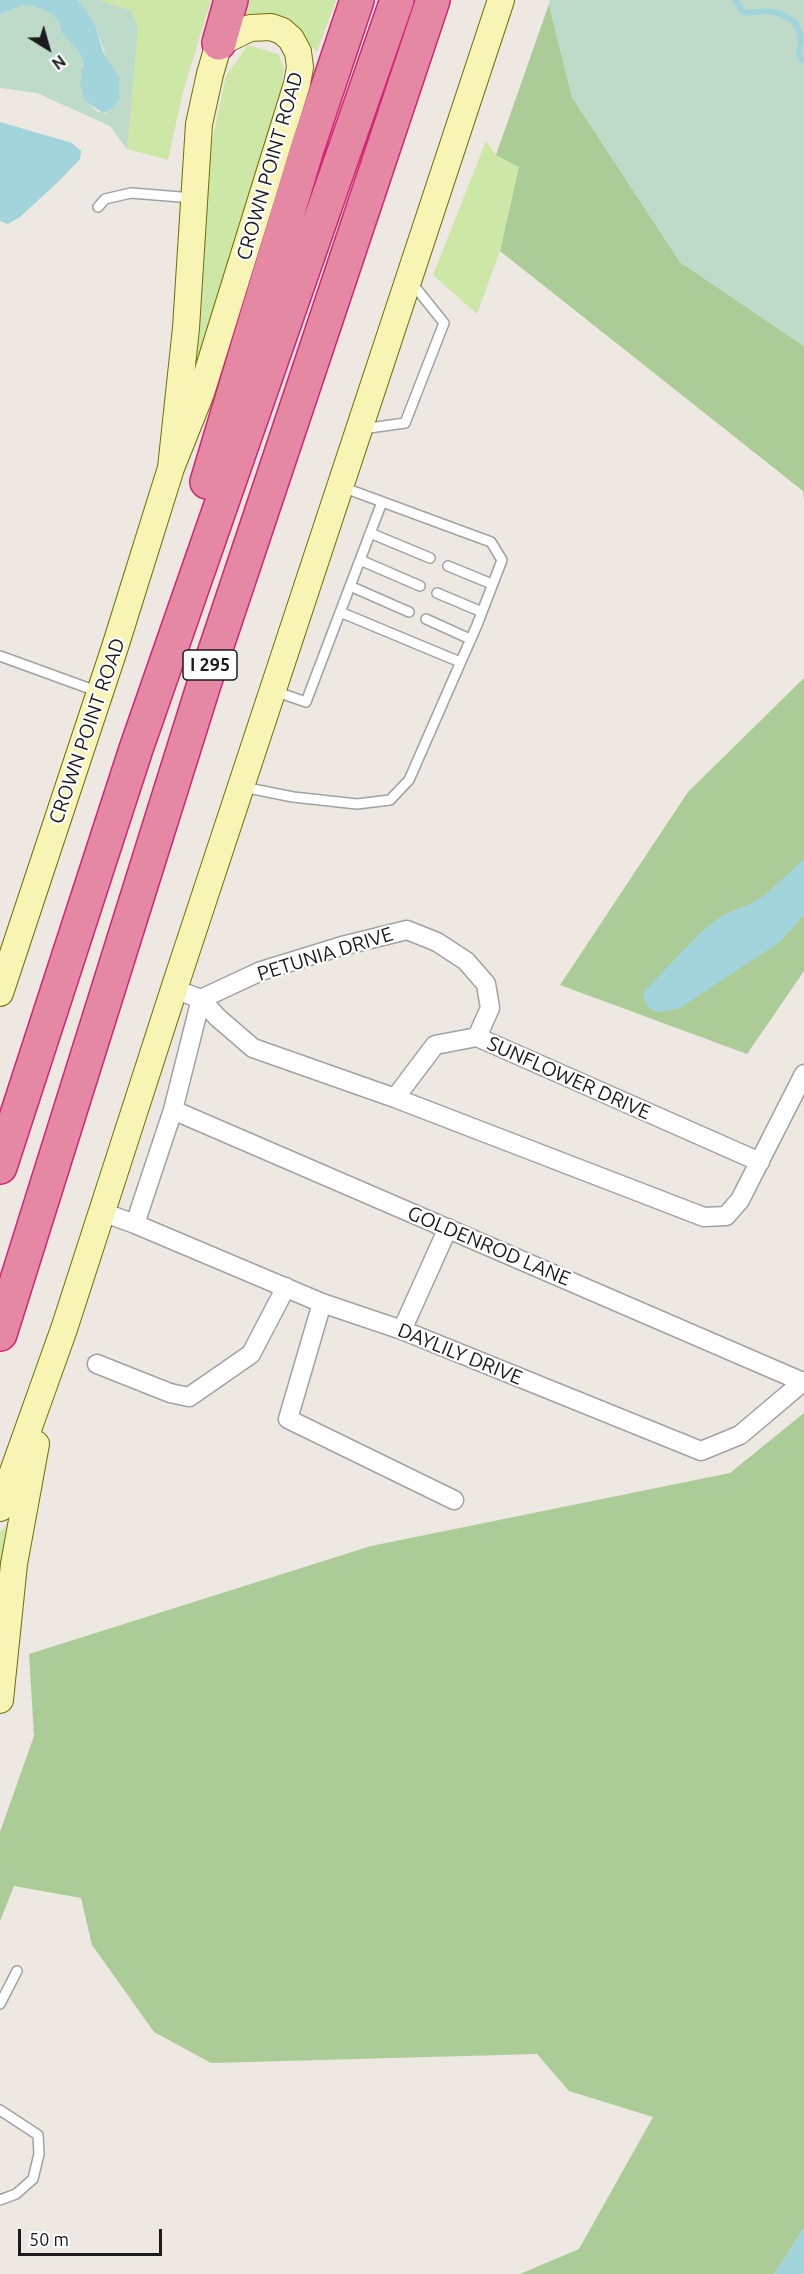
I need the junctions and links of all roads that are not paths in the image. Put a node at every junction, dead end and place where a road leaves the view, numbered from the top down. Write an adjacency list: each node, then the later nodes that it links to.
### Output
1 (231, 0): 6 (highway)
2 (357, 0): 29 (highway)
3 (398, 0): 29 (highway, I 295)
4 (433, 0): 48 (highway, I 295)
5 (501, 0): 9 (main road)
6 (219, 43): 7 (main road, CROWN POINT ROAD); 11 (main road, CROWN POINT ROAD)
7 (193, 198): 8 (lane); 11 (main road, CROWN POINT ROAD)
8 (98, 207)
9 (408, 279): 10 (main road); 10 (lane)
10 (358, 430): 12 (main road)
11 (171, 468): 31 (main road, CROWN POINT ROAD)
12 (340, 486): 13 (lane); 30 (main road)
13 (382, 502): 14 (lane); 18 (lane)
14 (370, 533): 15 (lane); 16 (lane)
15 (430, 558)
16 (360, 560): 19 (lane); 20 (lane)
17 (448, 566): 18 (lane)
18 (492, 584): 24 (lane)
19 (350, 586): 22 (lane); 23 (lane)
20 (420, 586)
21 (437, 593): 24 (lane)
22 (340, 612): 28 (lane); 30 (lane)
23 (409, 612)
24 (482, 612): 26 (lane)
25 (426, 619): 26 (lane)
26 (471, 639): 28 (lane)
27 (0, 656): 31 (lane)
28 (460, 662): 32 (lane)
29 (158, 686): 41 (highway, I 295)
30 (272, 690): 32 (main road)
31 (100, 692): 34 (main road, CROWN POINT ROAD)
32 (240, 786): 33 (main road)
33 (174, 988): 35 (street); 42 (main road)
34 (0, 993)
35 (201, 999): 36 (street, PETUNIA DRIVE); 38 (street); 39 (street)
36 (477, 1037): 38 (street, SUNFLOWER DRIVE); 40 (street, SUNFLOWER DRIVE)
37 (804, 1074): 40 (street)
38 (395, 1098): 40 (street)
39 (173, 1110): 43 (street); 44 (street, GOLDENROD LANE)
40 (760, 1162)
41 (0, 1167)
42 (102, 1212): 43 (street, DAYLILY DRIVE); 50 (main road)
43 (135, 1224): 45 (street, DAYLILY DRIVE)
44 (448, 1228): 47 (street); 51 (street, GOLDENROD LANE)
45 (286, 1287): 46 (street, DAYLILY DRIVE); 49 (street)
46 (322, 1304): 47 (street, DAYLILY DRIVE); 52 (street)
47 (402, 1330): 51 (street, DAYLILY DRIVE)
48 (0, 1334)
49 (97, 1364)
50 (48, 1373): 53 (main road); 54 (main road)
51 (804, 1382)
52 (454, 1500)
53 (0, 1508)
54 (0, 1700)
55 (17, 1971): 56 (lane)
56 (0, 2004)
57 (0, 2110): 58 (lane)
58 (0, 2200)

